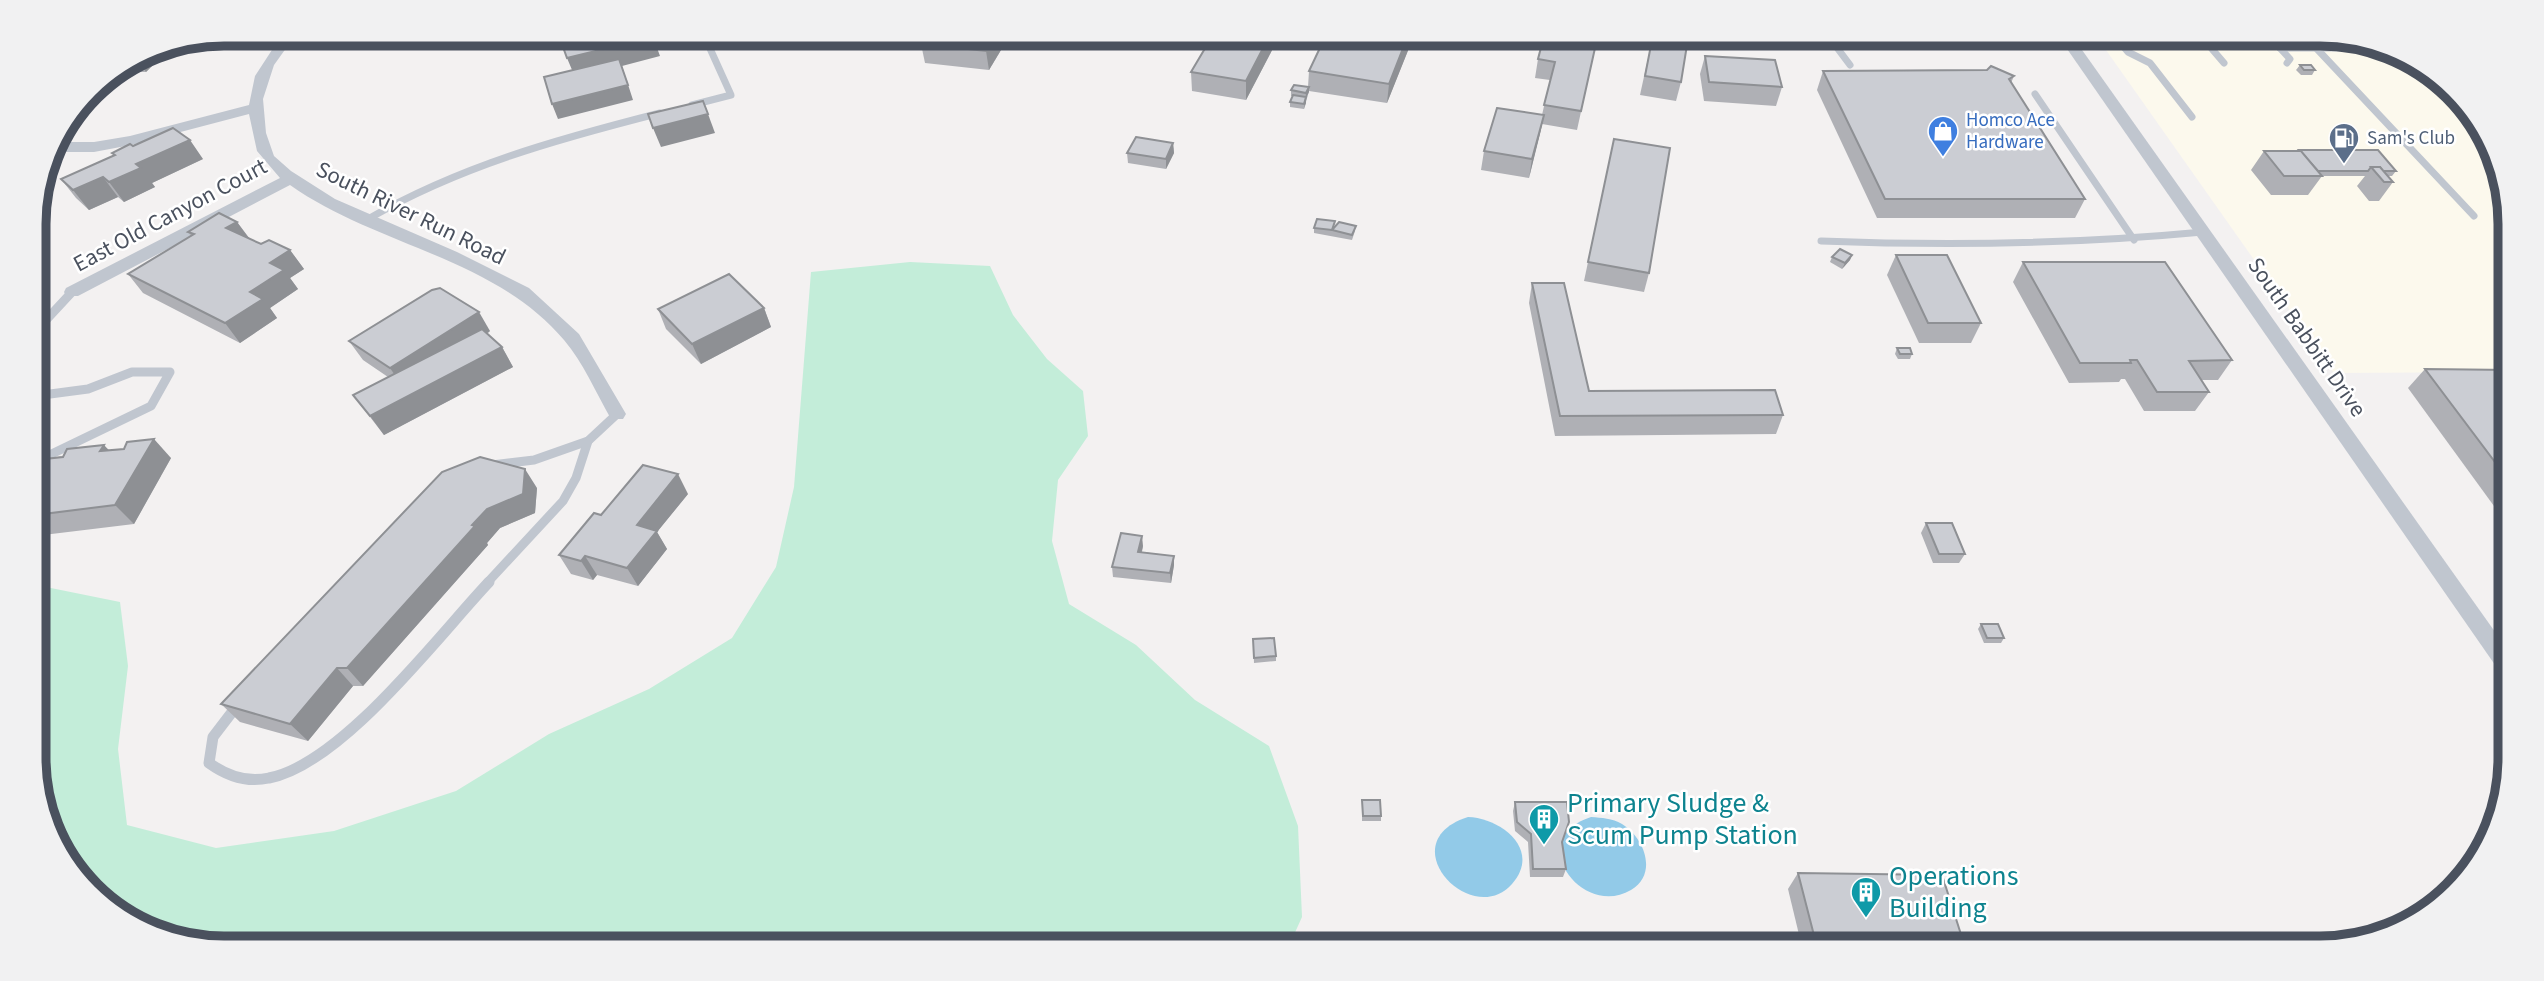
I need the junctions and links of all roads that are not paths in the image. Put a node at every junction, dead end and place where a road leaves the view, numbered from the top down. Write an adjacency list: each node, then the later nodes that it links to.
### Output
1 (281, 46): 14 (street, South River Run Road)
2 (709, 46): 15 (lane)
3 (1836, 46): 12 (lane)
4 (2072, 46): 22 (street, South Babbitt Drive)
5 (2123, 46): 17 (lane)
6 (2209, 46): 10 (lane)
7 (2280, 48): 8 (lane); 11 (lane)
8 (2316, 48): 9 (lane); 20 (lane)
9 (2347, 48)
10 (2224, 63)
11 (2287, 63)
12 (1850, 65)
13 (2035, 94): 23 (lane)
14 (254, 108): 18 (street); 19 (street, South River Run Road)
15 (680, 108)
16 (667, 111): 21 (lane)
17 (2192, 117)
18 (63, 147)
19 (290, 179): 21 (street, South River Run Road); 25 (street, East Old Canyon Court)
20 (2474, 216)
21 (368, 219): 28 (street, South River Run Road)
22 (2203, 232): 23 (lane); 32 (street, South Babbitt Drive)
23 (2134, 240): 24 (lane)
24 (1821, 241)
25 (72, 292): 26 (lane)
26 (46, 319)
27 (46, 395): 30 (lane)
28 (617, 414): 29 (lane)
29 (588, 441): 31 (lane); 33 (lane)
30 (46, 457)
31 (482, 467)
32 (2498, 651)
33 (247, 693)

